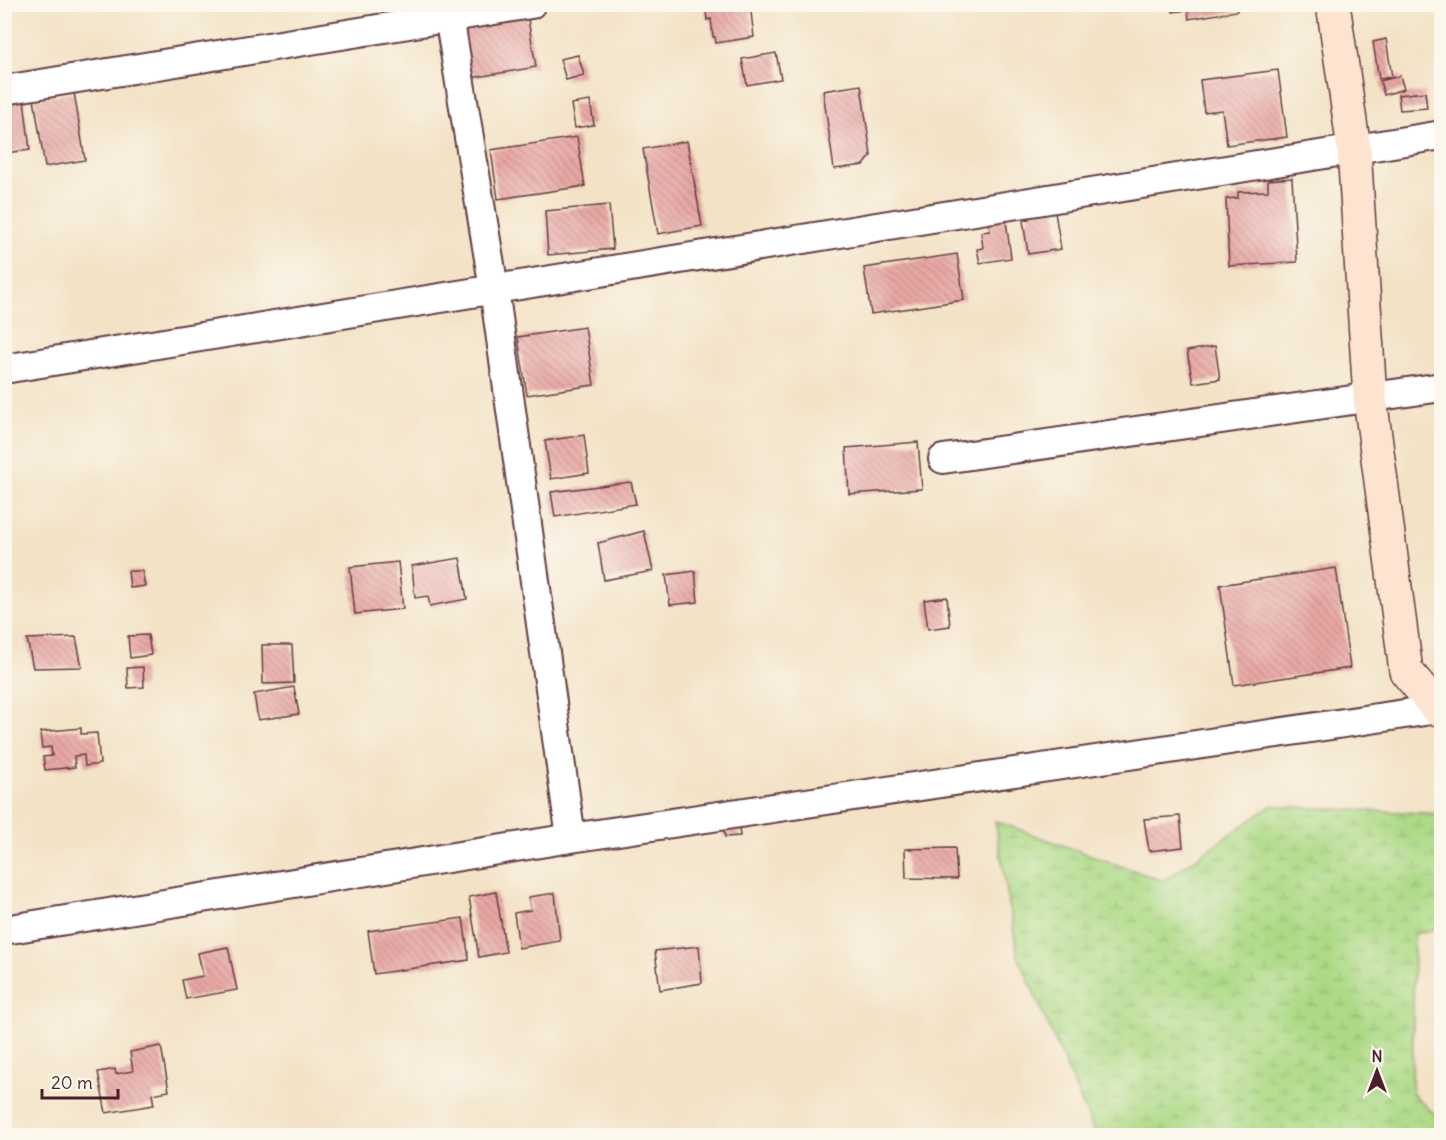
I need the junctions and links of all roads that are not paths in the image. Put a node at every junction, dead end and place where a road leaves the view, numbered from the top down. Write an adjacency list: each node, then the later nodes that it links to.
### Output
1 (531, 4): 3 (street)
2 (1333, 4): 6 (street)
3 (448, 11): 4 (street); 7 (street)
4 (4, 90)
5 (1442, 135): 6 (street)
6 (1354, 150): 7 (street); 10 (street)
7 (494, 289): 8 (street); 13 (street)
8 (4, 369)
9 (1442, 387): 10 (street)
10 (1370, 398): 11 (street); 12 (street)
11 (943, 459)
12 (1440, 709): 13 (street)
13 (571, 838): 14 (street)
14 (4, 930)

